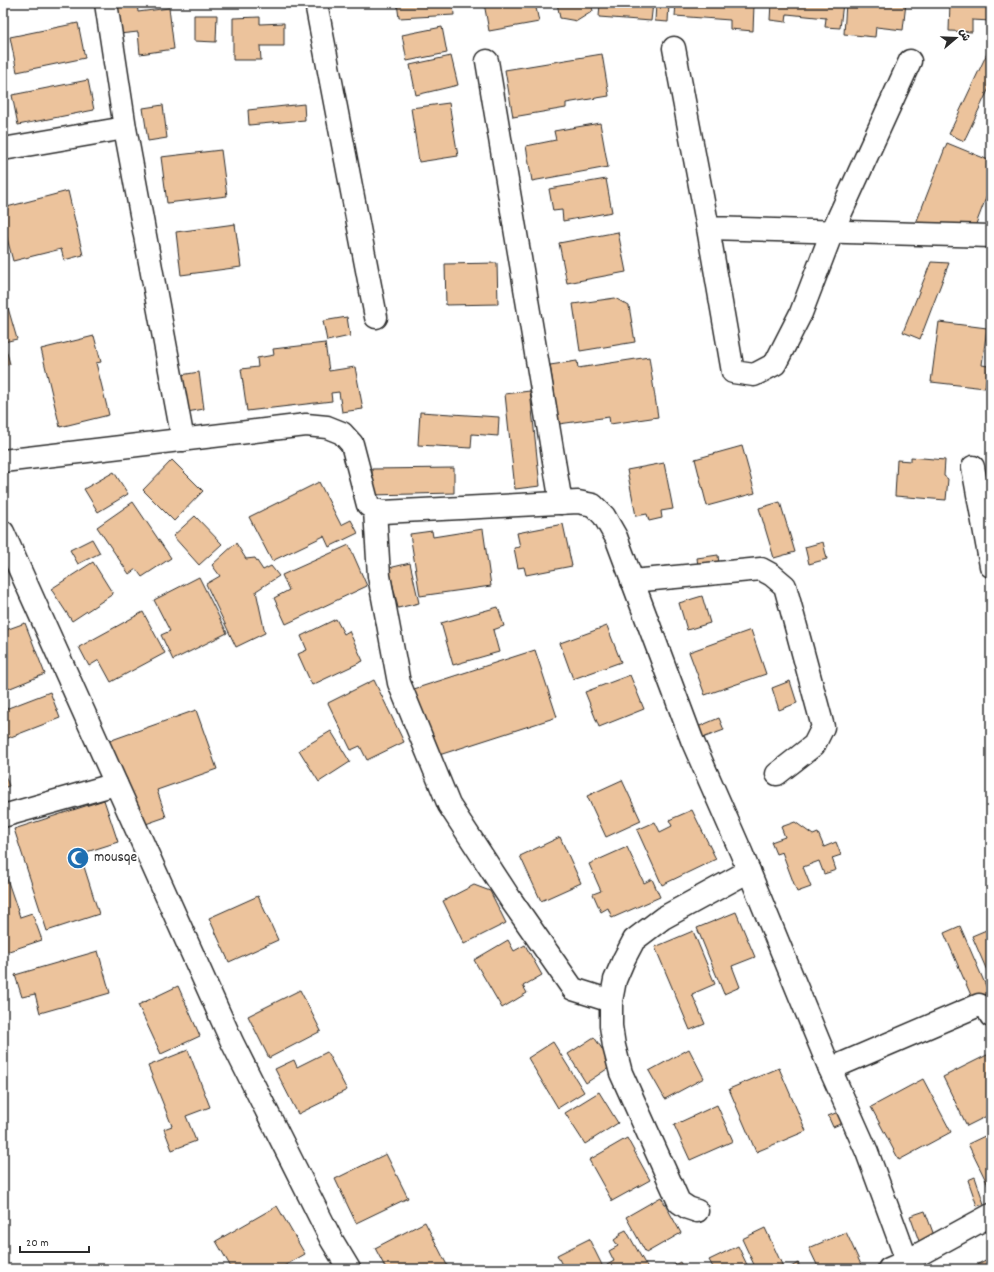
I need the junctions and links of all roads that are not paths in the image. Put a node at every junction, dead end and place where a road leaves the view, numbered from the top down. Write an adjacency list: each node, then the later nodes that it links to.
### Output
1 (106, 3): 6 (street)
2 (316, 3): 11 (street)
3 (674, 48): 8 (street)
4 (487, 61): 15 (street)
5 (910, 61): 9 (street)
6 (124, 128): 7 (street); 12 (street)
7 (3, 149)
8 (708, 228): 9 (street); 9 (street)
9 (832, 232): 10 (street)
10 (991, 236)
11 (376, 317)
12 (183, 440): 13 (street); 16 (street)
13 (3, 461)
14 (973, 466): 18 (street)
15 (561, 503): 16 (street); 19 (street)
16 (375, 510): 24 (street)
17 (3, 532): 21 (street)
18 (991, 566)
19 (632, 581): 20 (street); 23 (street)
20 (777, 774)
21 (116, 784): 22 (street); 30 (street)
22 (3, 816)
23 (749, 871): 24 (street); 26 (street)
24 (611, 1001): 27 (street)
25 (990, 1011): 26 (street)
26 (830, 1069): 29 (street)
27 (697, 1211)
28 (991, 1215): 29 (street)
29 (902, 1266)
30 (343, 1267)

